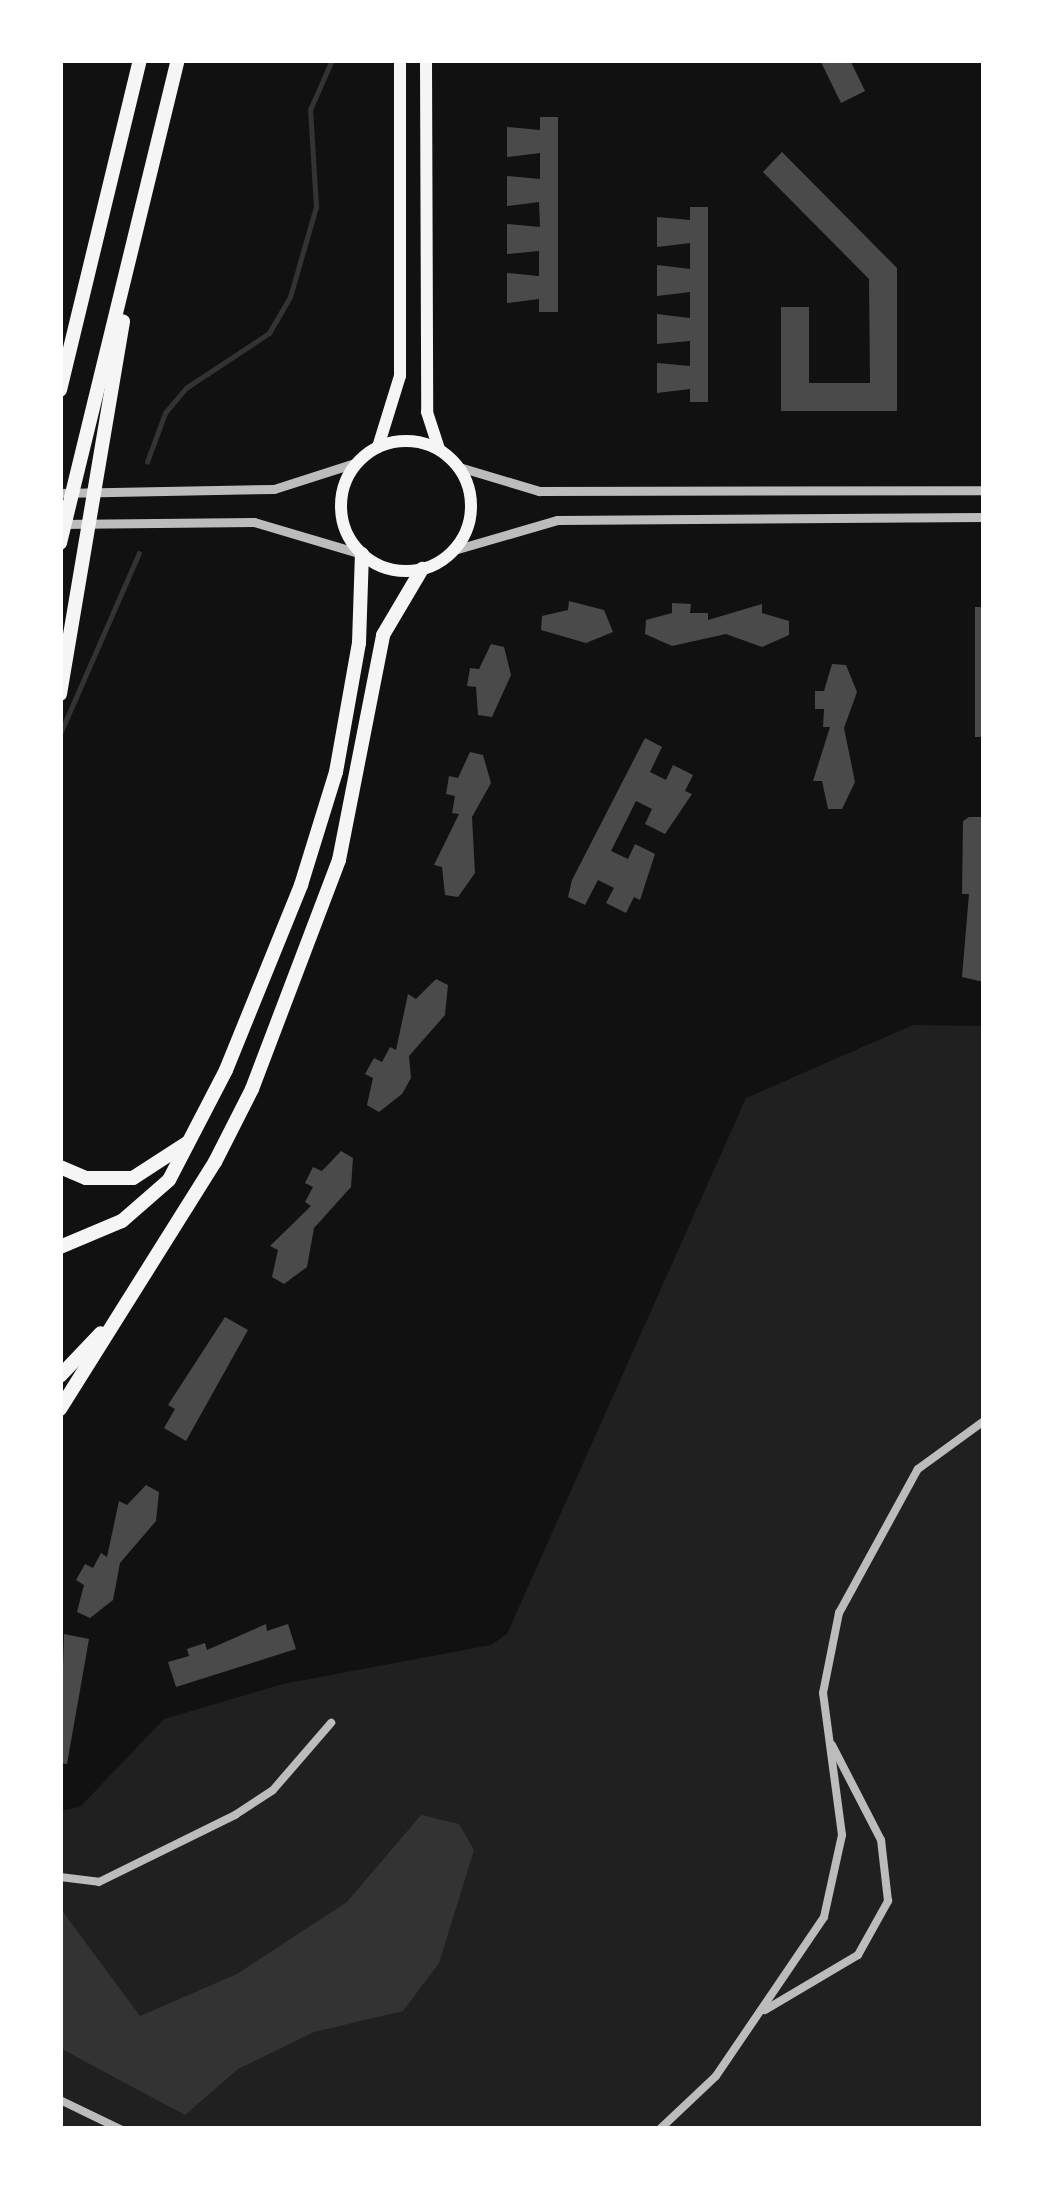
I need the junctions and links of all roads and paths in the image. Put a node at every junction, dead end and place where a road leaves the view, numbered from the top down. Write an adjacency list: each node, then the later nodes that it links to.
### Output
1 (140, 60): 6 (highway)
2 (178, 60): 5 (highway)
3 (400, 60): 7 (main road)
4 (426, 60): 8 (main road)
5 (141, 216): 15 (highway); 19 (highway)
6 (60, 390)
7 (378, 447): 8 (main road); 9 (main road)
8 (440, 450): 10 (main road)
9 (358, 462): 12 (street); 17 (main road)
10 (458, 467): 11 (street); 16 (main road)
11 (984, 490)
12 (60, 493)
13 (984, 517): 16 (street)
14 (60, 524): 17 (street)
15 (60, 543)
16 (454, 550): 18 (main road)
17 (362, 554): 18 (main road); 20 (highway)
18 (422, 569): 23 (highway)
19 (60, 694)
20 (195, 1136): 21 (highway); 22 (highway)
21 (60, 1168)
22 (60, 1247)
23 (121, 1312): 24 (highway); 25 (highway)
24 (60, 1376)
25 (60, 1409)
26 (984, 1420): 28 (street)
27 (331, 1723): 29 (street)
28 (825, 1733): 30 (street); 30 (street)
29 (60, 1877)
30 (761, 2012): 33 (street)
31 (60, 2100): 32 (street)
32 (120, 2129)
33 (660, 2129)

